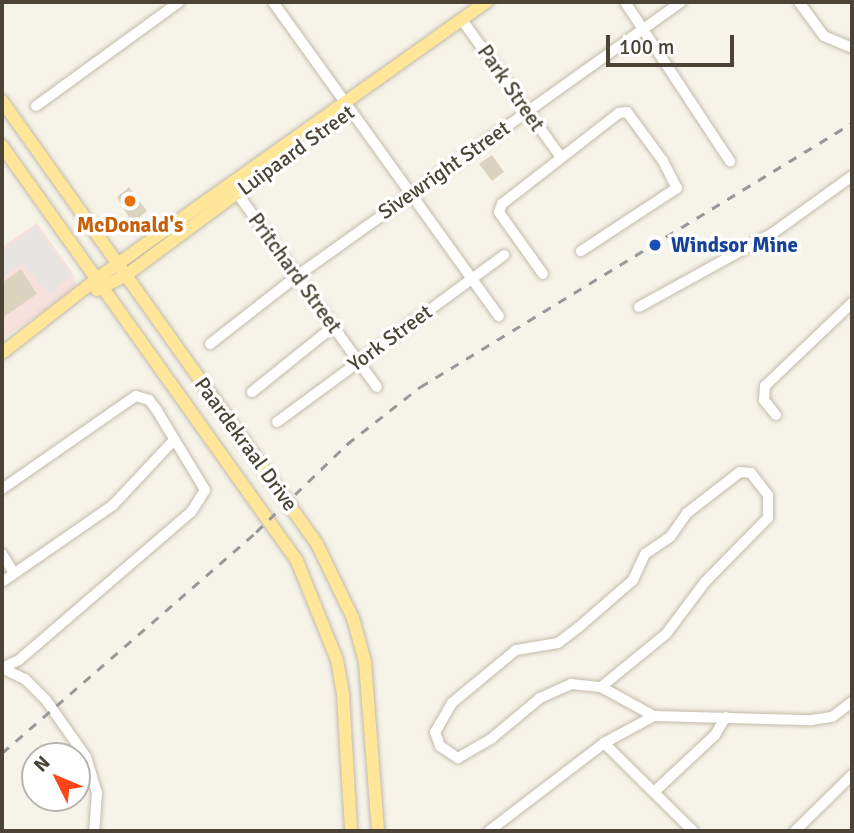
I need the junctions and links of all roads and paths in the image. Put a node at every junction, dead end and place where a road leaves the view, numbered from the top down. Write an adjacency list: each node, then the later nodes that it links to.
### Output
1 (180, 2): 13 (street)
2 (272, 2): 12 (street)
3 (487, 2): 8 (main road, Luipaard Street)
4 (500, 2): 8 (main road, Luipaard Street)
5 (625, 2): 9 (street)
6 (681, 2): 9 (street, Sivewright Street)
7 (799, 2): 10 (street)
8 (464, 23): 12 (main road, Luipaard Street); 14 (street, Park Street)
9 (644, 29): 14 (street, Sivewright Street); 17 (street)
10 (852, 48)
11 (2, 101): 23 (main road, Paardekraal Drive)
12 (350, 105): 19 (main road, Luipaard Street); 20 (street); 23 (main road, Luipaard Street)
13 (36, 106)
14 (527, 111): 16 (street, Park Street); 20 (street, Sivewright Street)
15 (2, 146): 27 (main road, Paardekraal Drive)
16 (560, 156): 21 (street); 24 (street)
17 (730, 161)
18 (852, 176): 29 (street)
19 (236, 193): 23 (main road, Luipaard Street); 25 (street, Pritchard Street)
20 (411, 193): 25 (street, Sivewright Street); 26 (street)
21 (581, 251)
22 (504, 255): 26 (street, York Street)
23 (121, 270): 27 (main road, Luipaard Street); 54 (main road, Paardekraal Drive)
24 (543, 274)
25 (297, 276): 31 (street, Pritchard Street); 32 (street, Sivewright Street)
26 (473, 279): 30 (street); 34 (street, York Street)
27 (101, 284): 33 (main road, Luipaard Street); 53 (main road, Paardekraal Drive)
28 (852, 303): 37 (street)
29 (639, 307)
30 (499, 316)
31 (334, 327): 34 (street, Pritchard Street); 36 (street)
32 (210, 344)
33 (2, 353)
34 (359, 360): 35 (street, Pritchard Street); 38 (street, York Street)
35 (377, 387)
36 (252, 391)
37 (776, 415)
38 (277, 422)
39 (173, 441): 40 (street); 42 (street); 44 (street)
40 (2, 489)
41 (2, 554): 42 (street)
42 (14, 573): 43 (street)
43 (2, 582)
44 (2, 668): 52 (street)
45 (601, 687): 45 (street); 47 (street)
46 (852, 702): 48 (street)
47 (653, 716): 48 (street); 49 (street)
48 (726, 717): 51 (street)
49 (604, 743): 51 (street); 55 (street)
50 (852, 775): 57 (street)
51 (654, 792): 56 (street)
52 (94, 831)
53 (351, 831)
54 (378, 831)
55 (489, 831)
56 (693, 831)
57 (795, 831)

